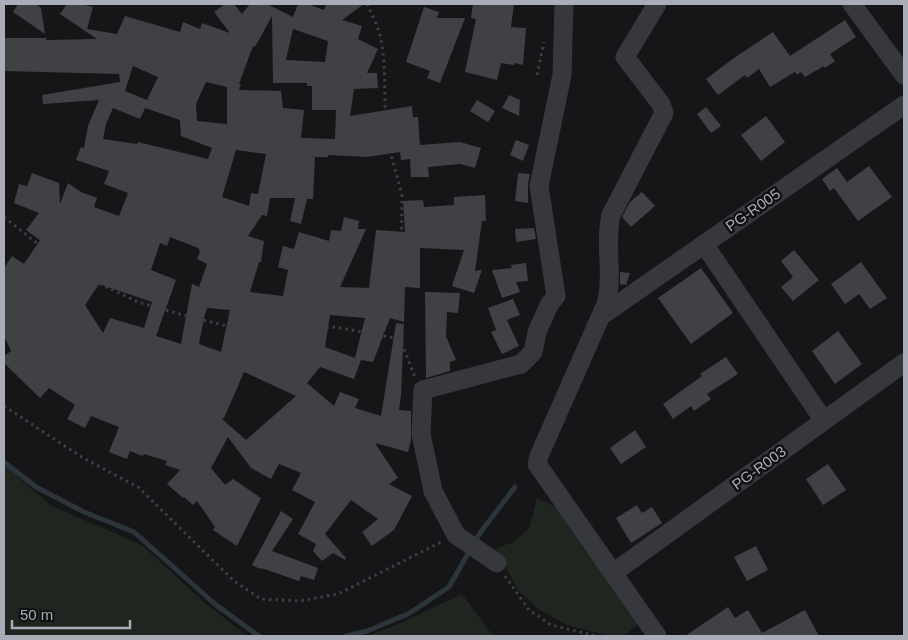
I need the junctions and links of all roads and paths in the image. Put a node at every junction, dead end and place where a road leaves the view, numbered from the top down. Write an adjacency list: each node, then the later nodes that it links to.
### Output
1 (367, 4): 12 (path)
2 (564, 4): 14 (street)
3 (657, 4): 11 (street)
4 (852, 4): 7 (street)
5 (545, 36): 6 (path)
6 (537, 75)
7 (904, 75)
8 (904, 105): 10 (street, PG-R005)
9 (4, 217): 12 (path)
10 (704, 244): 11 (street, PG-R005); 16 (street)
11 (601, 316): 19 (street)
12 (400, 340): 14 (path)
13 (904, 363): 16 (street, PG-R003)
14 (423, 390): 17 (street)
15 (4, 406): 17 (path)
16 (824, 421): 19 (street, PG-R003)
17 (456, 535): 18 (street)
18 (497, 563): 20 (path)
19 (613, 574): 21 (street)
20 (596, 636)
21 (657, 636)

